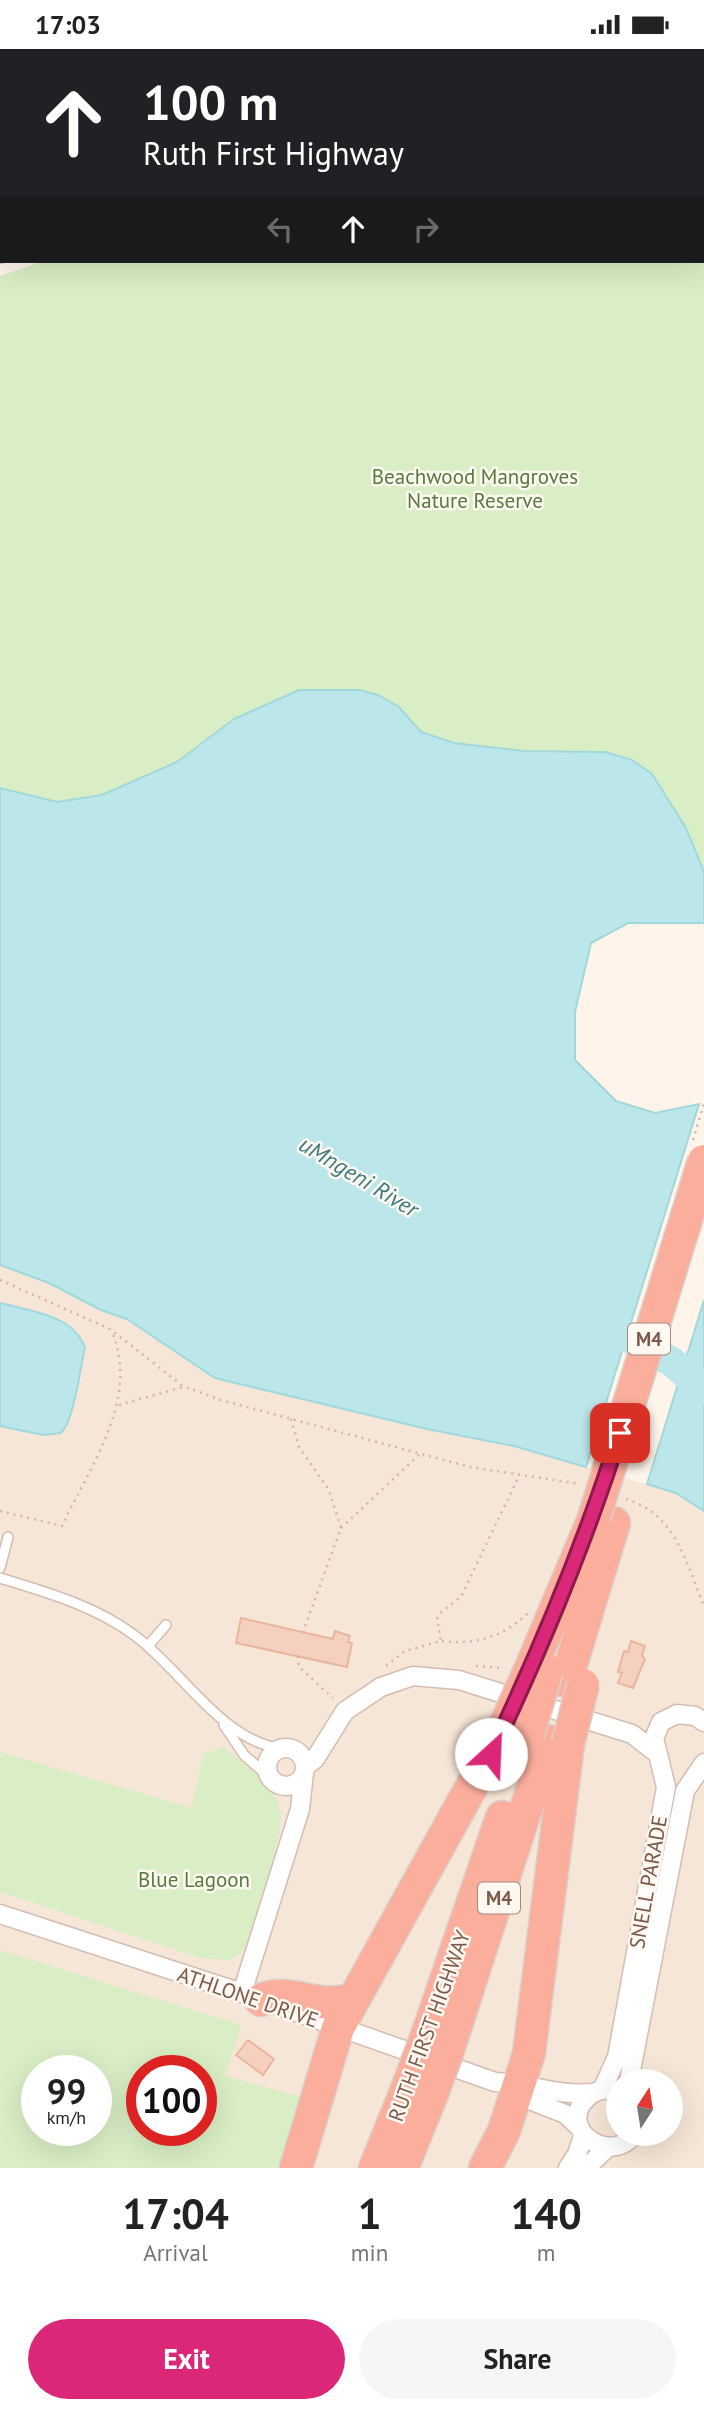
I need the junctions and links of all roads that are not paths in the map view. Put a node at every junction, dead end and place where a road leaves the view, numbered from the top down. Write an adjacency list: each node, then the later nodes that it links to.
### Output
1 (704, 1161): 3 (highway, RUTH FIRST HIGHWAY / M4, bridge)
2 (704, 1230): 3 (highway, RUTH FIRST HIGHWAY / M4)
3 (609, 1521): 9 (highway, RUTH FIRST HIGHWAY / M4)
4 (8, 1537): 5 (lane)
5 (0, 1568)
6 (0, 1578): 8 (lane)
7 (166, 1625): 8 (lane)
8 (148, 1646): 10 (lane)
9 (556, 1677): 12 (highway, RUTH FIRST HIGHWAY / M4); 12 (highway, bridge)
10 (220, 1718): 13 (lane); 17 (lane)
11 (704, 1722): 14 (street)
12 (537, 1737): 21 (highway); 23 (highway); 25 (highway, RUTH FIRST HIGHWAY / M4, bridge)
13 (280, 1749): 16 (street); 17 (street)
14 (655, 1752): 16 (street); 24 (street, SNELL PARADE)
15 (704, 1763): 22 (street, SNELL PARADE)
16 (304, 1770): 17 (street); 18 (street)
17 (275, 1781): 18 (street)
18 (295, 1826): 20 (street)
19 (0, 1914): 20 (street, ATHLONE DRIVE)
20 (251, 1996): 21 (highway)
21 (344, 2014): 23 (street, ATHLONE DRIVE); 29 (highway)
22 (631, 2069)
23 (509, 2087): 24 (street, ATHLONE DRIVE); 26 (street, ATHLONE DRIVE); 32 (highway)
24 (604, 2091): 26 (street, SNELL PARADE)
25 (419, 2092): 30 (highway, RUTH FIRST HIGHWAY / M4); 31 (highway, RUTH FIRST HIGHWAY / M4)
26 (581, 2132): 28 (street, ATHLONE DRIVE); 33 (street)
27 (619, 2146): 28 (street)
28 (606, 2150): 34 (street)
29 (296, 2168)
30 (375, 2168)
31 (402, 2168)
32 (485, 2168)
33 (568, 2168)
34 (586, 2168)

